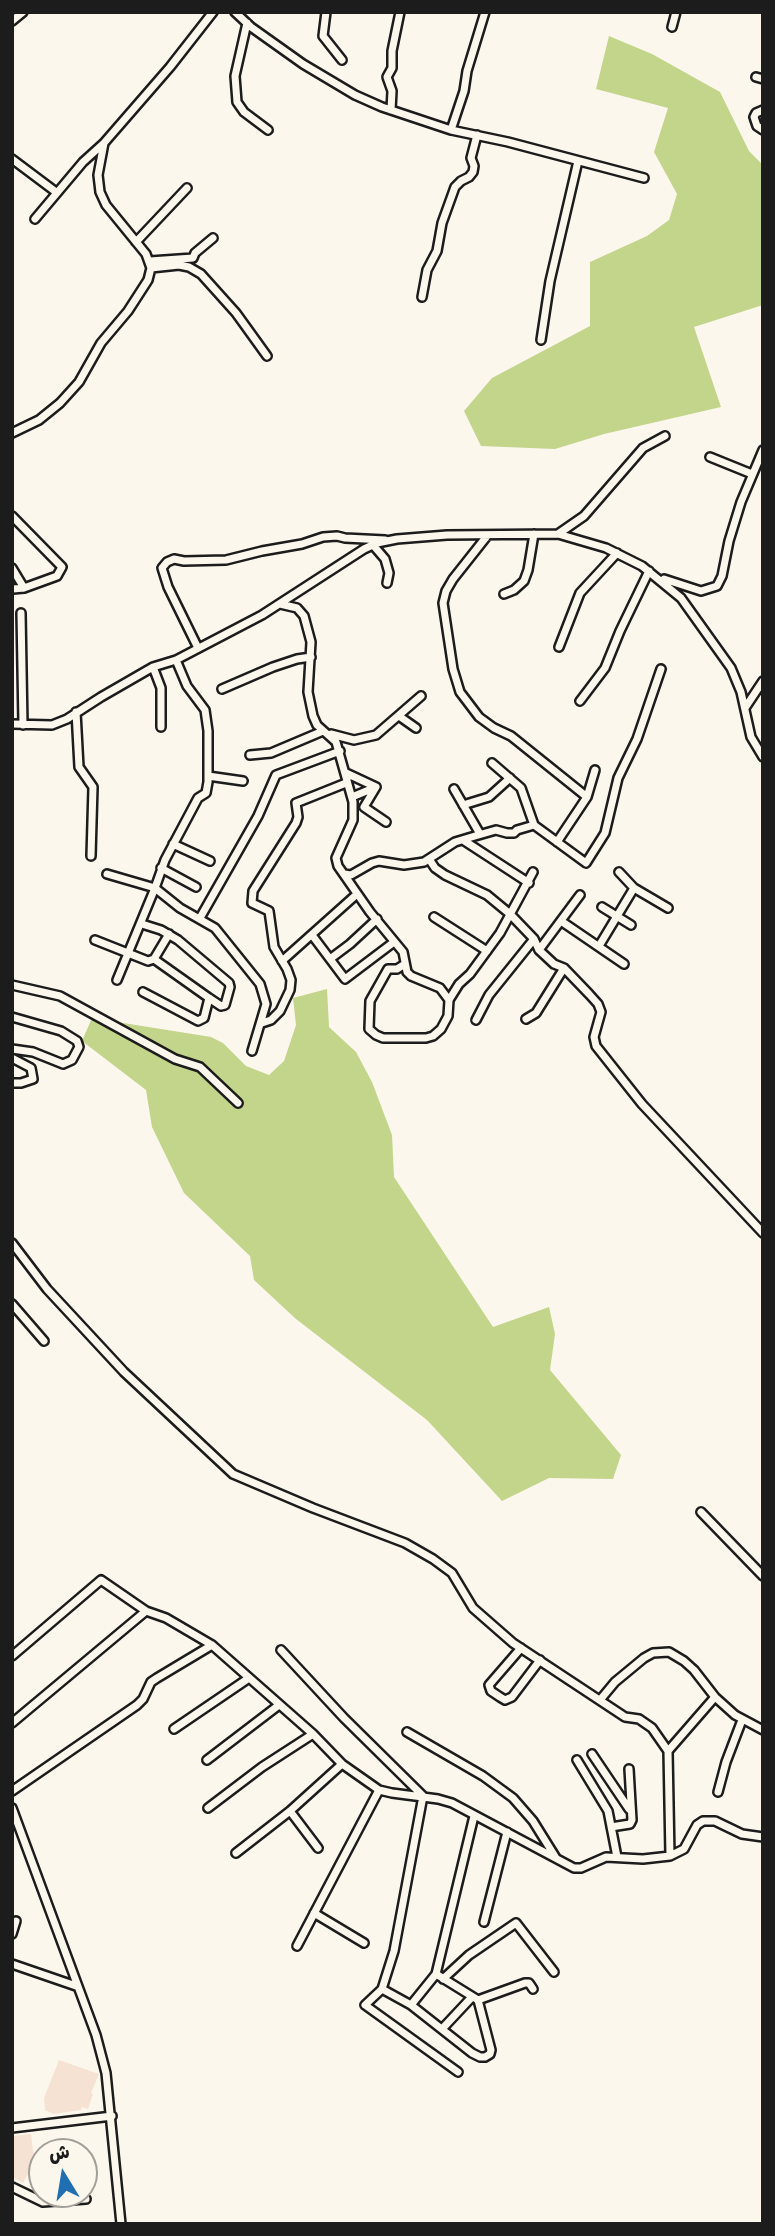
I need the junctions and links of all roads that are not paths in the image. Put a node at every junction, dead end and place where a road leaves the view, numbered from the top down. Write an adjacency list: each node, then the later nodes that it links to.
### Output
1 (23, 12): 9 (street)
2 (214, 12): 8 (street)
3 (235, 12): 10 (street)
4 (326, 12): 12 (street)
5 (400, 12): 13 (street)
6 (485, 12): 16 (street)
7 (676, 12): 11 (street)
8 (204, 16): 19 (street)
9 (12, 21)
10 (247, 23): 13 (street); 15 (street)
11 (672, 27)
12 (342, 60)
13 (391, 110): 16 (street)
14 (763, 110): 17 (street)
15 (268, 130)
16 (451, 130): 18 (street)
17 (763, 130)
18 (477, 135): 21 (street); 29 (street)
19 (104, 142): 24 (street); 27 (street)
20 (12, 159): 24 (street)
21 (578, 161): 22 (street); 30 (street)
22 (644, 178)
23 (187, 188): 27 (street)
24 (56, 192): 25 (street)
25 (35, 219)
26 (213, 238): 28 (street)
27 (136, 242): 28 (street)
28 (150, 264): 31 (street); 32 (street)
29 (422, 297)
30 (541, 340)
31 (267, 356)
32 (12, 433)
33 (665, 436): 39 (street)
34 (763, 451): 36 (street)
35 (710, 457): 36 (street)
36 (752, 474): 45 (street)
37 (12, 516): 47 (street)
38 (534, 534): 39 (street); 40 (street); 49 (street)
39 (558, 534): 43 (street)
40 (487, 536): 41 (street); 82 (street)
41 (389, 540): 42 (street); 53 (street)
42 (373, 545): 46 (street); 50 (street)
43 (617, 553): 45 (street); 52 (street)
44 (12, 568): 47 (street)
45 (653, 574): 61 (street); 62 (street)
46 (387, 583)
47 (24, 588): 48 (street)
48 (13, 589)
49 (504, 594)
50 (279, 604): 53 (street); 54 (street)
51 (21, 613): 66 (street)
52 (559, 647)
53 (198, 648): 55 (street)
54 (311, 657): 59 (street); 69 (street)
55 (176, 660): 56 (street); 75 (street)
56 (153, 667): 63 (street); 67 (street)
57 (661, 669): 90 (street)
58 (763, 681): 62 (street)
59 (222, 690)
60 (421, 696): 64 (street)
61 (580, 701)
62 (746, 708): 72 (street)
63 (76, 712): 66 (street); 92 (street)
64 (399, 716): 68 (street); 69 (street)
65 (12, 724): 66 (street)
66 (23, 725)
67 (161, 727)
68 (416, 728)
69 (325, 732): 70 (street); 71 (street)
70 (340, 751): 76 (street); 111 (street)
71 (250, 755)
72 (763, 757)
73 (492, 763): 77 (street)
74 (596, 770): 82 (street)
75 (208, 776): 78 (street); 91 (street)
76 (346, 777): 79 (street); 81 (street); 127 (street)
77 (510, 778): 83 (street); 87 (street)
78 (243, 781)
79 (376, 787): 81 (street); 85 (street)
80 (454, 789): 83 (street)
81 (352, 797): 84 (street)
82 (587, 797): 90 (street)
83 (463, 805): 88 (street)
84 (353, 806): 85 (street); 99 (street)
85 (363, 807): 86 (street)
86 (386, 822)
87 (534, 825): 88 (street); 90 (street)
88 (480, 834): 89 (street)
89 (463, 840): 93 (street); 100 (street)
90 (557, 842)
91 (173, 844): 94 (street); 95 (street)
92 (91, 856)
93 (429, 859): 99 (street); 108 (street)
94 (210, 861)
95 (161, 868): 101 (street); 102 (street)
96 (533, 872): 100 (street)
97 (619, 872): 103 (street)
98 (107, 874): 102 (street)
99 (344, 874): 104 (street)
100 (528, 883): 108 (street)
101 (196, 887)
102 (155, 888): 111 (street); 114 (street)
103 (634, 888): 107 (street); 109 (street)
104 (357, 894): 112 (street); 117 (street)
105 (580, 895): 113 (street)
106 (602, 907): 109 (street)
107 (668, 908)
108 (510, 914): 118 (street); 123 (street)
109 (616, 916): 115 (street); 121 (street)
110 (434, 917): 123 (street)
111 (200, 918): 139 (street)
112 (377, 919): 120 (street); 126 (street)
113 (561, 921): 121 (street); 122 (street)
114 (142, 924): 116 (street); 124 (street)
115 (631, 925)
116 (169, 934): 125 (street); 134 (street)
117 (312, 935): 126 (street); 127 (street)
118 (534, 939): 122 (street); 138 (street)
119 (95, 940): 124 (street)
120 (394, 942): 126 (street); 128 (street)
121 (599, 946): 129 (street)
122 (539, 950): 130 (street)
123 (487, 951): 135 (street)
124 (130, 953): 125 (street); 131 (street)
125 (154, 959): 134 (street)
126 (330, 959)
127 (282, 961): 139 (street)
128 (405, 964): 135 (street); 135 (street)
129 (624, 964)
130 (564, 968): 137 (street); 145 (street)
131 (117, 980)
132 (12, 985): 144 (street)
133 (143, 992): 134 (street)
134 (209, 998)
135 (449, 1000)
136 (12, 1017): 140 (street)
137 (526, 1019)
138 (476, 1020)
139 (262, 1023): 141 (street)
140 (12, 1049)
141 (253, 1051)
142 (12, 1058): 143 (street)
143 (12, 1083)
144 (238, 1104)
145 (763, 1233)
146 (12, 1243): 153 (street)
147 (12, 1304): 148 (street)
148 (44, 1341)
149 (701, 1512): 150 (street)
150 (763, 1576)
151 (146, 1611): 152 (street); 155 (street); 162 (street)
152 (212, 1645): 157 (street); 174 (street)
153 (521, 1648): 156 (street); 156 (street)
154 (281, 1650): 176 (street)
155 (12, 1656)
156 (540, 1660): 159 (street)
157 (249, 1678): 160 (street); 163 (street)
158 (715, 1698): 159 (street); 161 (street); 167 (street)
159 (600, 1700): 167 (street)
160 (279, 1705): 166 (street); 169 (street)
161 (742, 1720): 164 (street); 175 (street)
162 (12, 1723)
163 (174, 1729)
164 (763, 1730)
165 (407, 1732): 189 (street)
166 (313, 1734): 171 (street); 178 (street)
167 (668, 1751): 187 (street)
168 (592, 1754): 180 (street)
169 (206, 1760)
170 (577, 1760): 182 (street)
171 (342, 1764): 173 (street); 179 (street)
172 (629, 1769): 180 (street)
173 (379, 1790): 176 (street); 190 (street)
174 (12, 1791)
175 (718, 1792)
176 (423, 1796): 181 (street); 201 (street)
177 (12, 1808): 200 (street)
178 (208, 1808)
179 (290, 1811): 185 (street); 186 (street)
180 (631, 1813): 182 (street)
181 (474, 1816): 183 (street); 198 (street)
182 (611, 1827): 188 (street)
183 (507, 1832): 189 (street); 192 (street)
184 (763, 1837): 187 (street)
185 (318, 1848)
186 (236, 1853)
187 (670, 1856): 188 (street)
188 (617, 1857): 189 (street)
189 (557, 1858)
190 (314, 1913): 194 (street); 195 (street)
191 (16, 1921): 193 (street)
192 (484, 1922)
193 (12, 1934)
194 (364, 1943)
195 (297, 1946)
196 (12, 1964): 200 (street)
197 (554, 1972): 199 (street)
198 (436, 1974): 199 (street); 204 (street)
199 (443, 1979): 203 (street)
200 (76, 1986): 207 (street)
201 (382, 1989): 204 (street); 206 (street)
202 (533, 1989): 203 (street)
203 (475, 1999): 205 (street); 205 (street)
204 (411, 2005): 205 (street)
205 (442, 2029)
206 (458, 2072)
207 (112, 2116): 208 (street); 211 (street)
208 (12, 2128)
209 (12, 2187): 210 (street)
210 (28, 2195)
211 (121, 2224)

